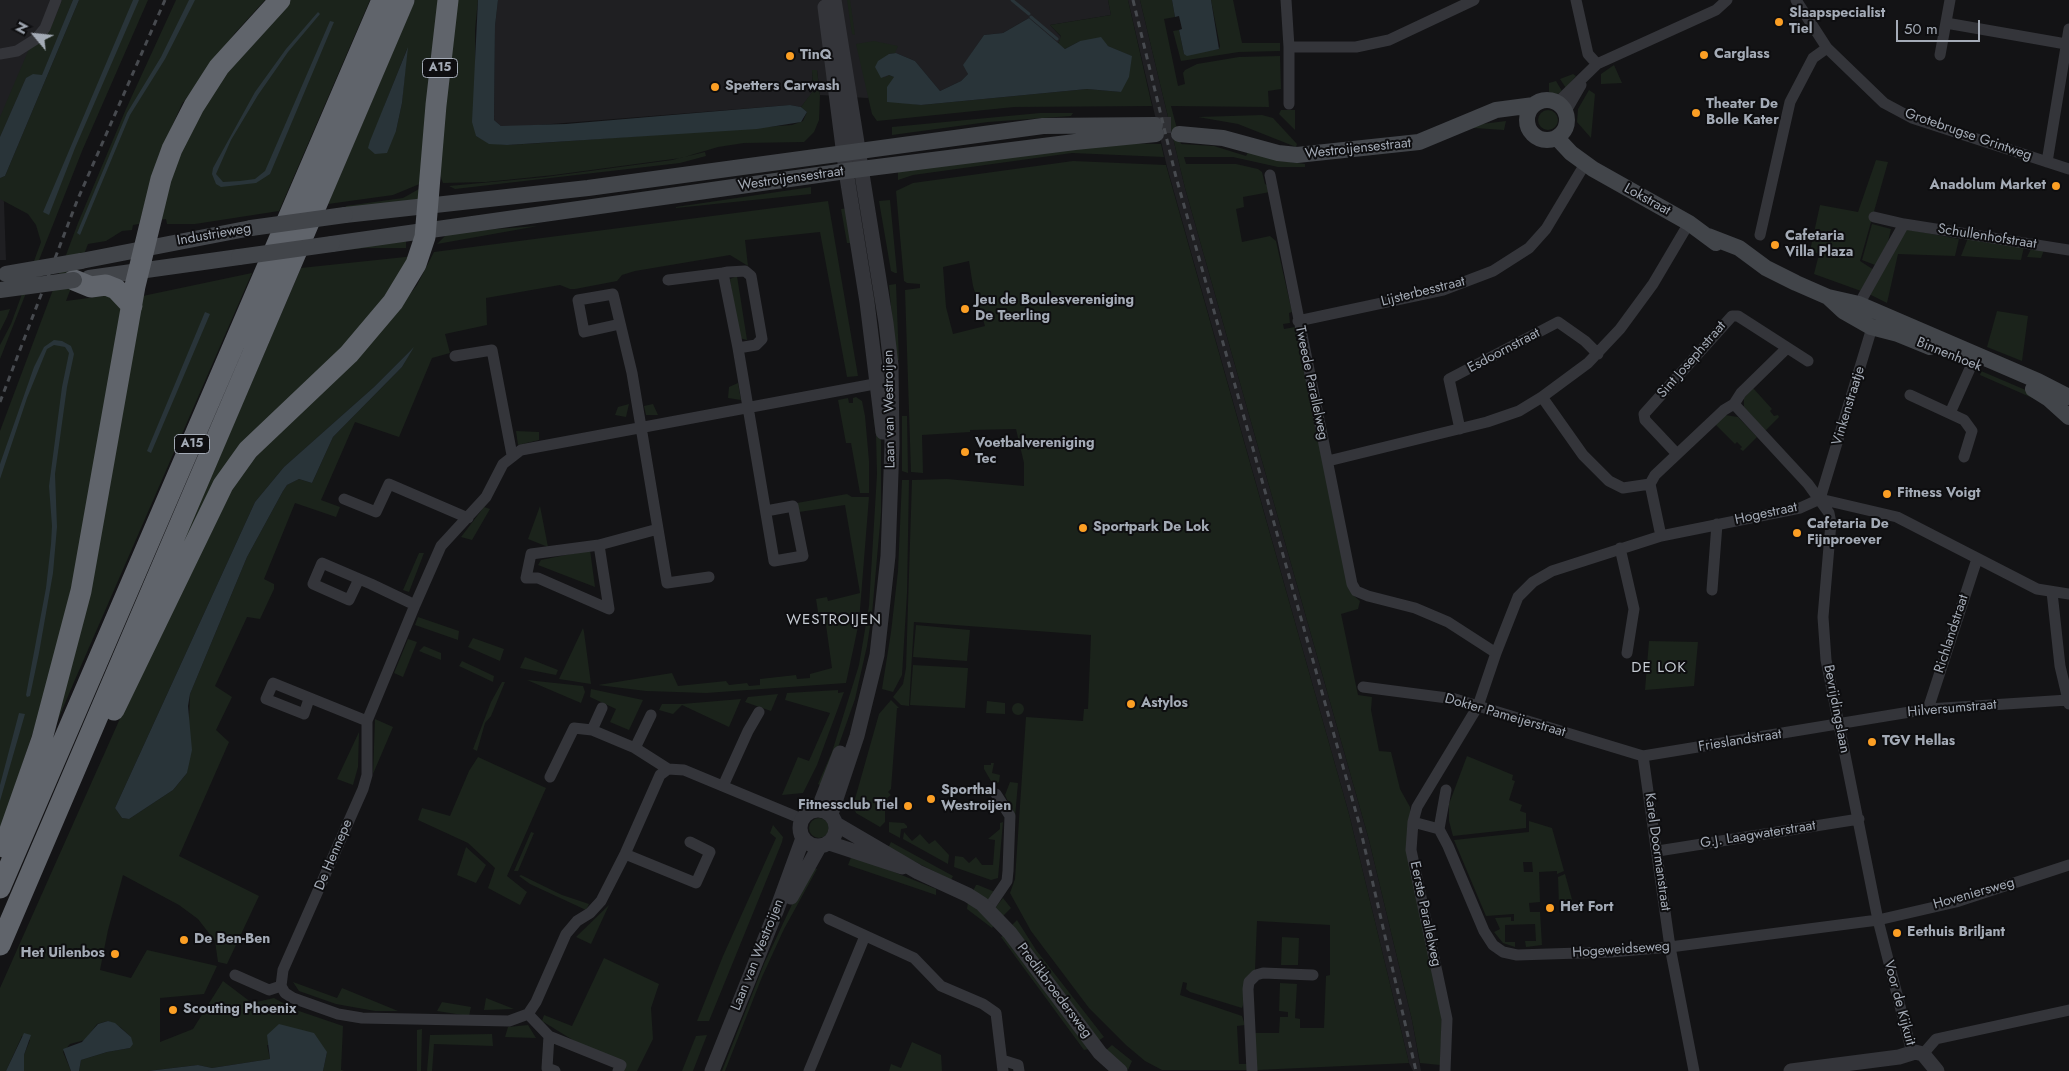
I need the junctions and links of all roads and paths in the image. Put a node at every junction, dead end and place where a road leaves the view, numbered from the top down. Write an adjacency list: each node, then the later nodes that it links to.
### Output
1 (56, 0): 19 (street)
2 (280, 0): 41 (highway)
3 (382, 0): 125 (highway, A15)
4 (404, 0): 120 (highway, A15)
5 (448, 0): 34 (highway, A15)
6 (824, 0): 27 (street, Laan van Westroijen)
7 (834, 0): 27 (street, Laan van Westroijen)
8 (1286, 0): 17 (street)
9 (1474, 0): 17 (street)
10 (1576, 0): 21 (street)
11 (1796, 0): 18 (street, Grotebrugse Grintweg)
12 (1950, 0): 14 (street)
13 (1724, 1): 21 (street)
14 (1946, 23): 16 (street); 20 (street)
15 (2069, 29): 16 (street)
16 (2066, 44): 28 (street)
17 (1289, 48): 22 (street)
18 (1827, 48): 28 (street, Grotebrugse Grintweg); 39 (street)
19 (0, 54)
20 (1940, 55)
21 (1593, 67): 23 (street)
22 (1289, 104)
23 (1562, 107): 24 (main road); 26 (main road)
24 (1531, 112): 25 (main road, Westroijensestraat); 26 (main road)
25 (1178, 130)
26 (1561, 133): 29 (main road)
27 (851, 151): 30 (street, Laan van Westroijen); 30 (main road, Westroijensestraat); 32 (street, Laan van Westroijen); 34 (main road, Westroijensestraat)
28 (2046, 162): 31 (street, Grotebrugse Grintweg)
29 (1585, 164): 36 (main road, Lokstraat); 51 (street, Lijsterbesstraat)
30 (862, 169): 32 (main road, Westroijensestraat); 60 (street, Laan van Westroijen)
31 (2069, 170)
32 (846, 171): 38 (main road, Westroijensestraat); 60 (street, Laan van Westroijen)
33 (1270, 175): 51 (street, Tweede Parallelweg)
34 (439, 203): 38 (highway, A15); 41 (main road, Industrieweg, bridge)
35 (1874, 217): 37 (street, Schullenhofstraat)
36 (1689, 223): 40 (main road, Lokstraat); 56 (street)
37 (1904, 224): 42 (street, Schullenhofstraat); 49 (street)
38 (426, 231): 44 (main road, Industrieweg, bridge); 120 (highway, A15)
39 (1760, 235)
40 (1708, 236): 52 (main road, Binnenhoek)
41 (145, 248): 43 (main road, Industrieweg); 44 (highway)
42 (2069, 250)
43 (78, 270): 44 (main road, Industrieweg); 46 (main road, Industrieweg, bridge); 48 (main road, Industrieweg, bridge); 50 (highway)
44 (139, 272): 50 (highway)
45 (722, 273): 47 (street); 54 (street); 54 (street)
46 (3, 274)
47 (668, 280)
48 (0, 290)
49 (1863, 297)
50 (132, 306): 122 (highway)
51 (1298, 320): 73 (street, Tweede Parallelweg)
52 (1874, 320): 59 (main road, Binnenhoek); 63 (main road, Binnenhoek); 75 (street, Vinkenstraatje)
53 (620, 324): 68 (street)
54 (738, 348): 65 (street)
55 (1787, 348): 58 (street, Sint Josephstraat); 64 (street); 70 (street, Sint Josephstraat)
56 (1598, 354): 62 (street); 69 (street, Esdoornstraat)
57 (455, 356): 71 (street)
58 (1808, 361)
59 (1972, 364): 66 (street); 67 (main road, Binnenhoek)
60 (884, 382): 65 (street); 111 (street, Laan van Westroijen)
61 (1910, 395): 66 (street)
62 (1542, 397): 69 (street); 74 (street)
63 (2069, 397)
64 (1734, 404): 70 (street); 75 (street, Bevrijdingslaan)
65 (748, 407): 68 (street); 77 (street)
66 (1950, 414): 72 (street)
67 (2069, 417)
68 (641, 427): 71 (street); 80 (street)
69 (1460, 429): 73 (street)
70 (1677, 454): 74 (street)
71 (512, 455): 78 (street, De Hennepe)
72 (1964, 457)
73 (1328, 461): 91 (street, Tweede Parallelweg)
74 (1650, 484): 81 (street)
75 (1820, 499): 79 (street, Hogestraat); 84 (street); 102 (street, Bevrijdingslaan)
76 (344, 500): 78 (street)
77 (766, 511): 77 (street)
78 (468, 518): 90 (street, De Hennepe)
79 (1717, 524): 81 (street, Hogestraat); 87 (street)
80 (658, 529): 82 (street); 85 (street)
81 (1661, 536): 83 (street, Hogestraat)
82 (599, 545): 82 (street)
83 (1620, 548): 91 (street, Hogestraat); 92 (street)
84 (1977, 559): 88 (street); 98 (street, Richlandstraat)
85 (709, 577)
86 (360, 579): 90 (street)
87 (1712, 590)
88 (2052, 592): 89 (street); 95 (street)
89 (2069, 594)
90 (415, 605): 101 (street, De Hennepe)
91 (1496, 653): 96 (street)
92 (1627, 653)
93 (1364, 687): 96 (street, Dokter Pameijerstraat)
94 (309, 699): 101 (street)
95 (2068, 702): 98 (street, Hilversumstraat)
96 (1478, 706): 105 (street, Dokter Pameijerstraat); 114 (street, Eerste Parallelweg)
97 (602, 708): 103 (street)
98 (1928, 709): 102 (street, Hilversumstraat)
99 (760, 712): 108 (street)
100 (651, 715): 104 (street)
101 (367, 721): 134 (street, De Hennepe)
102 (1838, 725): 105 (street, Frieslandstraat); 113 (street, Bevrijdingslaan)
103 (592, 730): 104 (street); 107 (street)
104 (635, 748): 106 (street)
105 (1643, 756): 119 (street, Karel Doormanstraat)
106 (668, 769): 108 (street); 121 (street)
107 (550, 777)
108 (723, 786): 112 (street)
109 (1446, 790): 115 (street)
110 (996, 794): 126 (street)
111 (828, 816): 112 (street); 118 (street); 124 (street, Predikbroedersweg)
112 (802, 819): 116 (street)
113 (1859, 819): 119 (street, G.J. Laagwaterstraat); 128 (street, Bevrijdingslaan)
114 (1413, 822): 115 (street); 148 (street, Eerste Parallelweg)
115 (1439, 829): 131 (street, Hogeweidseweg)
116 (803, 838): 118 (street); 143 (street, Laan van Westroijen)
117 (690, 842): 121 (street)
118 (824, 845): 124 (street, Predikbroedersweg); 144 (street, Laan van Westroijen)
119 (1658, 851): 131 (street, Karel Doormanstraat)
120 (39, 853): 130 (highway, A15)
121 (626, 854): 136 (street)
122 (0, 860)
123 (2069, 865): 128 (street, Hoveniersweg)
124 (918, 872): 126 (street, Predikbroedersweg)
125 (0, 888)
126 (988, 909): 140 (street, Predikbroedersweg)
127 (829, 919): 129 (street)
128 (1878, 920): 131 (street, Hogeweidseweg); 138 (street, Voor de Kijkuit)
129 (865, 936): 139 (street); 145 (street)
130 (0, 945)
131 (1670, 947): 149 (street, Karel Doormanstraat)
132 (235, 975): 134 (street)
133 (1313, 975): 147 (street)
134 (281, 986): 136 (street)
135 (2069, 1010): 138 (street)
136 (528, 1014): 137 (street)
137 (549, 1036): 141 (street); 142 (street)
138 (1918, 1054): 150 (street); 151 (street, Voor de Kijkuit)
139 (1002, 1066): 146 (street)
140 (1112, 1069)
141 (555, 1071)
142 (618, 1071)
143 (712, 1071)
144 (718, 1071)
145 (809, 1071)
146 (1019, 1071)
147 (1252, 1071)
148 (1445, 1071)
149 (1694, 1071)
150 (1791, 1071)
151 (1937, 1071)

